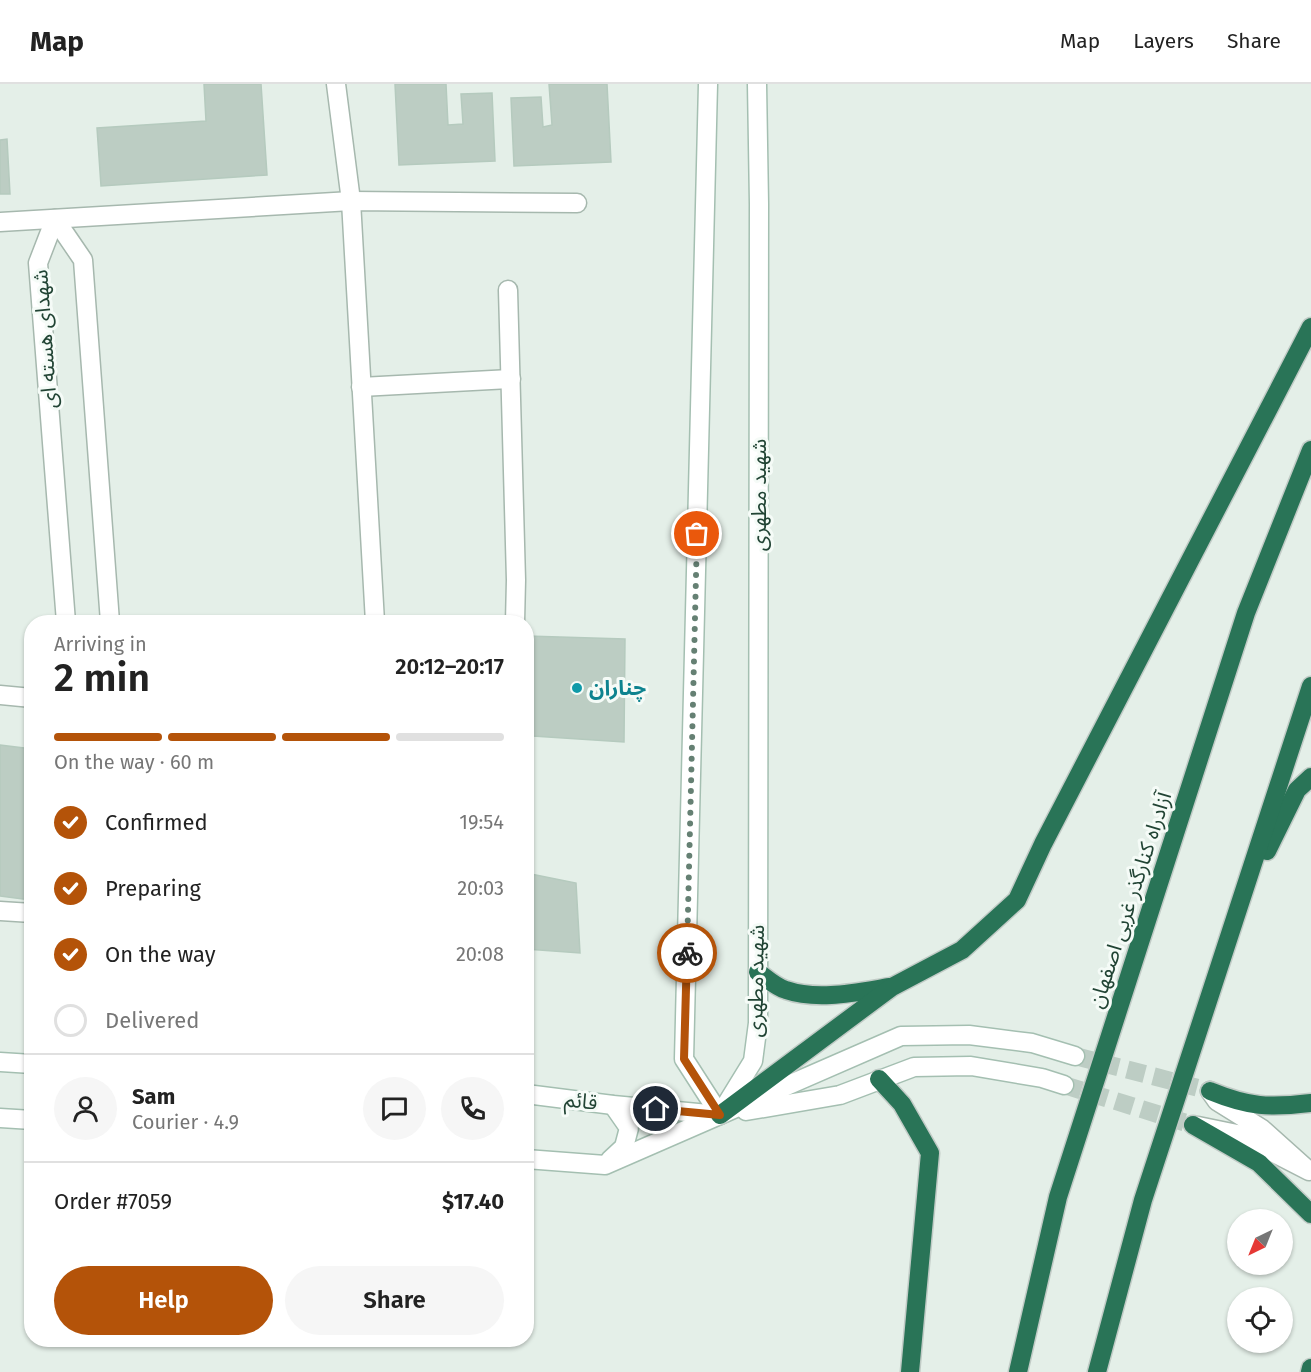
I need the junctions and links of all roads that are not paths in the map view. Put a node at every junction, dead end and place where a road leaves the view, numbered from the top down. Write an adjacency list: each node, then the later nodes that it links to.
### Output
1 (336, 84): 4 (main road)
2 (708, 84): 37 (main road)
3 (757, 84): 24 (main road, شهید مطهری)
4 (351, 201): 5 (main road); 6 (main road); 11 (main road)
5 (577, 203)
6 (55, 219): 7 (main road); 13 (main road, شهدای هسته ای); 14 (main road, شهدای هسته ای)
7 (0, 222)
8 (508, 290): 10 (main road)
9 (1311, 327): 25 (highway)
10 (511, 379): 11 (main road); 16 (main road)
11 (362, 387): 15 (main road)
12 (1311, 450): 47 (highway, آزادراه کنارگذر غربی اصفهان)
13 (65, 615)
14 (109, 615)
15 (375, 615)
16 (514, 615)
17 (1311, 686): 23 (highway)
18 (0, 695): 19 (main road)
19 (24, 697)
20 (1311, 777): 23 (highway)
21 (0, 911): 22 (main road)
22 (24, 912)
23 (1237, 912): 48 (highway)
24 (758, 972): 25 (highway); 37 (main road, شهید مطهری)
25 (892, 987): 37 (highway)
26 (969, 1035): 27 (main road); 30 (main road); 37 (main road)
27 (1075, 1056)
28 (0, 1062): 29 (main road)
29 (24, 1064)
30 (964, 1066): 31 (main road); 32 (main road)
31 (879, 1079): 37 (main road); 46 (highway)
32 (1064, 1085)
33 (1210, 1091): 35 (highway); 43 (main road)
34 (534, 1095): 36 (main road, قائم)
35 (1311, 1103)
36 (613, 1105): 37 (main road, قائم); 42 (main road)
37 (720, 1115): 42 (main road)
38 (0, 1118): 39 (main road)
39 (24, 1120)
40 (1193, 1125): 43 (main road); 44 (highway)
41 (534, 1160): 42 (main road)
42 (605, 1165)
43 (1310, 1171)
44 (1311, 1214)
45 (1311, 1368): 49 (highway)
46 (910, 1372)
47 (1018, 1372)
48 (1097, 1372)
49 (1310, 1372)

